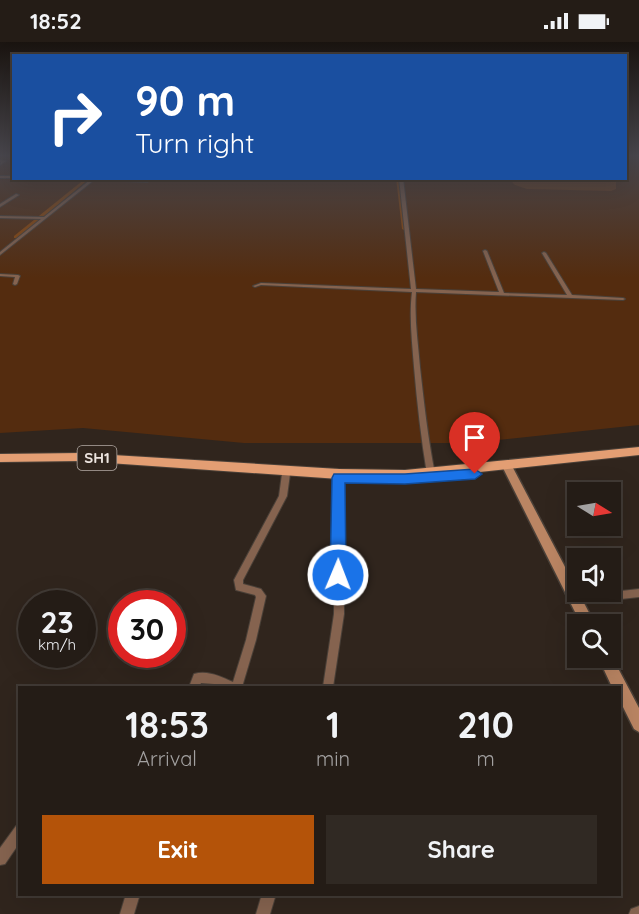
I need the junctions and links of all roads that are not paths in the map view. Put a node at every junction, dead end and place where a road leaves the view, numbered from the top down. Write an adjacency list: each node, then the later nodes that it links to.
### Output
1 (14, 197): 4 (street)
2 (69, 197): 6 (street)
3 (403, 197): 13 (street)
4 (0, 206)
5 (0, 217): 6 (street)
6 (43, 218): 9 (street)
7 (485, 251): 14 (street)
8 (544, 253): 15 (street)
9 (0, 254)
10 (0, 275): 11 (street)
11 (15, 284)
12 (255, 286): 13 (street)
13 (414, 291): 14 (street); 22 (street)
14 (502, 294): 15 (street)
15 (570, 296): 16 (street)
16 (623, 298)
17 (639, 451): 20 (main road, SH1)
18 (0, 458): 19 (main road, SH1)
19 (195, 465): 21 (main road, SH1); 22 (main road, SH1)
20 (509, 468): 22 (main road, SH1); 23 (main road, SH1); 24 (street)
21 (286, 474): 23 (main road, SH1); 30 (street)
22 (431, 474)
23 (339, 478): 31 (street)
24 (567, 582)
25 (639, 593): 26 (street)
26 (621, 595)
27 (611, 668): 32 (street)
28 (194, 686): 29 (street)
29 (232, 686)
30 (235, 686)
31 (328, 686)
32 (620, 686)
33 (621, 689): 34 (street)
34 (639, 724)
35 (18, 833): 36 (street)
36 (0, 859)
37 (133, 896): 39 (street)
38 (268, 896): 40 (street)
39 (127, 914)
40 (263, 914)

